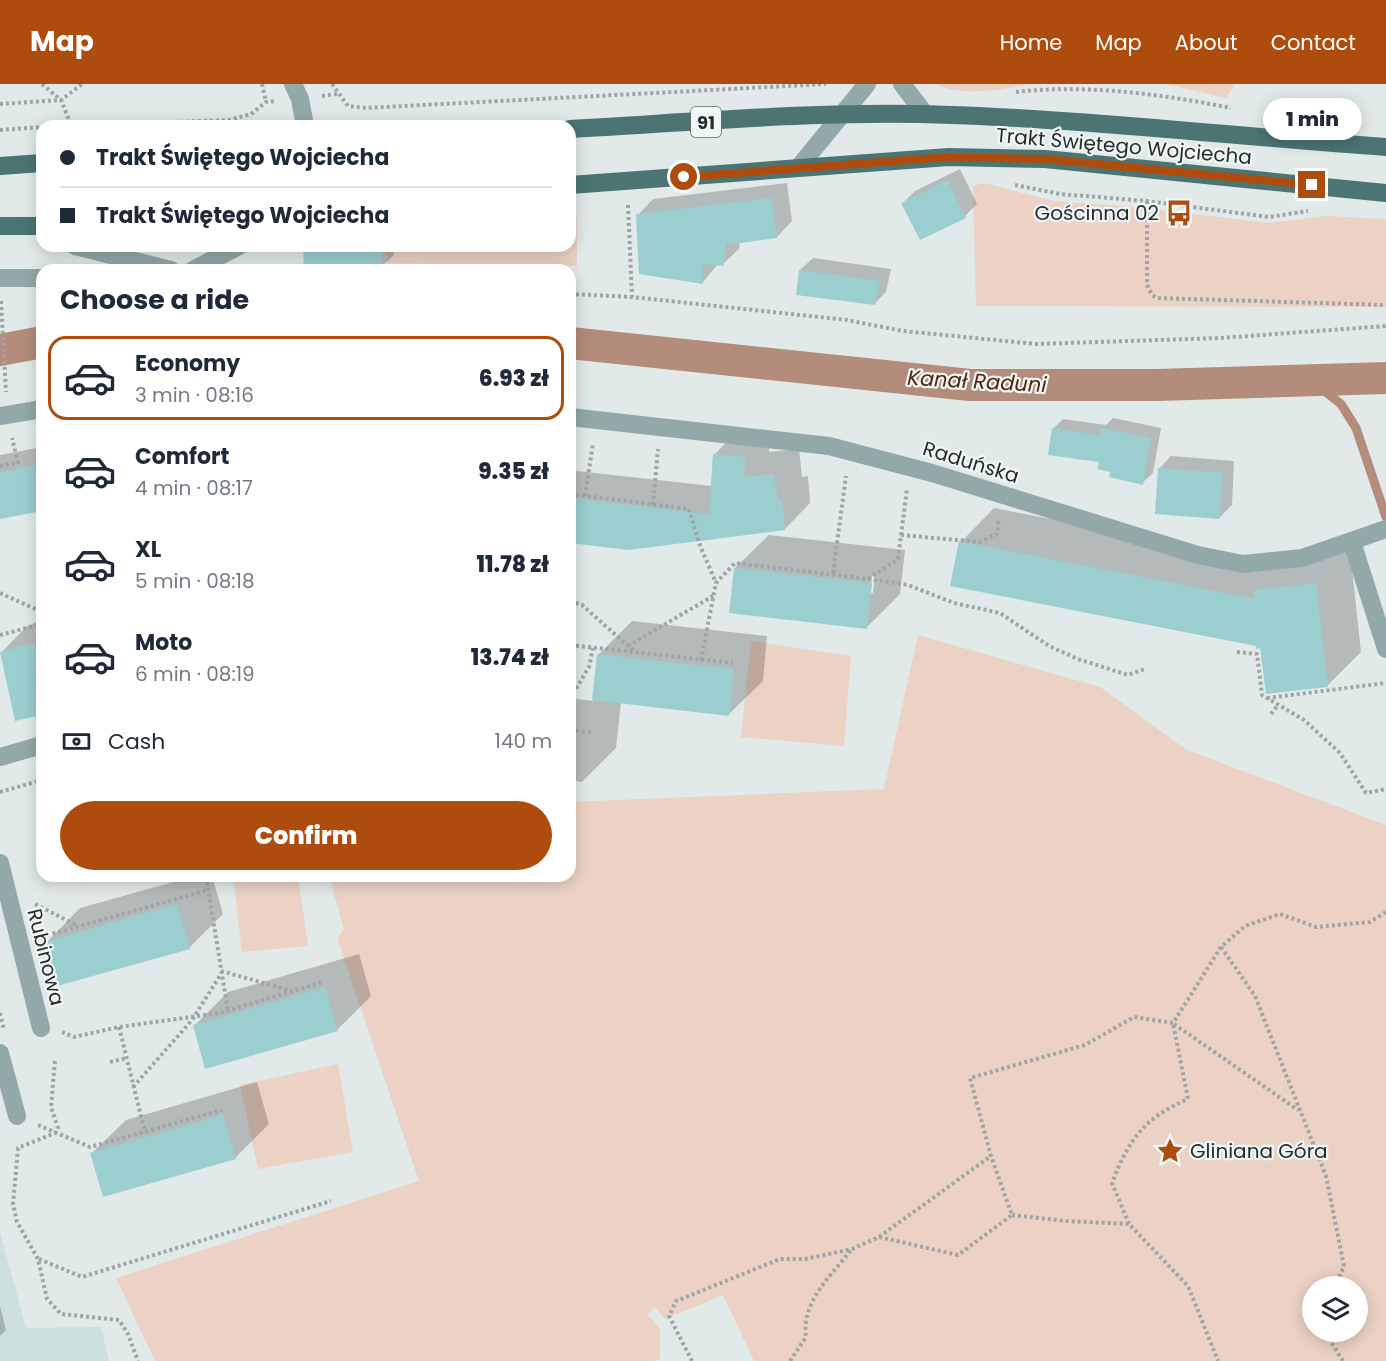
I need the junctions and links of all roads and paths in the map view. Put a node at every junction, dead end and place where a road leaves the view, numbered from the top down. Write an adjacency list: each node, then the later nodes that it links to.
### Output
1 (42, 84): 17 (path)
2 (82, 84): 17 (path)
3 (262, 84): 22 (path)
4 (293, 84): 23 (street)
5 (332, 84): 6 (path)
6 (826, 84)
7 (867, 84): 19 (street)
8 (902, 84): 20 (street)
9 (1036, 84): 14 (path)
10 (1112, 84): 15 (path)
11 (1075, 86): 12 (path); 13 (path)
12 (1041, 87)
13 (1095, 87): 15 (path)
14 (1032, 89)
15 (1112, 90): 16 (path)
16 (1148, 92)
17 (61, 100): 18 (path); 21 (path)
18 (0, 104)
19 (842, 114): 20 (main road, Trakt Świętego Wojciecha / 91); 25 (main road, Trakt Świętego Wojciecha / 91); 30 (street)
20 (925, 114): 27 (main road, Trakt Świętego Wojciecha / 91)
21 (68, 120)
22 (229, 120)
23 (304, 120)
24 (36, 127): 26 (path)
25 (576, 129)
26 (0, 130)
27 (1386, 147)
28 (36, 163): 29 (main road)
29 (0, 166)
30 (798, 168): 32 (main road, Trakt Świętego Wojciecha); 33 (main road, Trakt Świętego Wojciecha)
31 (1009, 183): 34 (path)
32 (576, 185)
33 (1386, 193)
34 (1147, 201): 38 (path); 49 (path)
35 (640, 204): 36 (path)
36 (628, 205): 37 (path); 48 (path)
37 (616, 206)
38 (1314, 210)
39 (0, 226): 40 (main road)
40 (36, 226)
41 (99, 252): 43 (street)
42 (228, 252): 44 (street)
43 (147, 264)
44 (204, 264)
45 (0, 278): 46 (street)
46 (36, 278)
47 (576, 294): 48 (path)
48 (632, 297): 51 (path)
49 (1386, 305)
50 (1, 310): 52 (path)
51 (1386, 326)
52 (4, 378)
53 (36, 411): 54 (street)
54 (0, 416)
55 (576, 418): 66 (street, Raduńska)
56 (594, 435): 61 (path)
57 (659, 442): 62 (path)
58 (847, 468): 67 (path)
59 (907, 485): 65 (path)
60 (576, 495): 61 (path)
61 (585, 496): 62 (path)
62 (653, 505): 69 (path)
63 (999, 514): 65 (path)
64 (1380, 531): 66 (street, Raduńska)
65 (901, 535): 68 (path)
66 (1352, 542): 79 (street)
67 (833, 573): 68 (path); 69 (path)
68 (868, 579): 84 (path)
69 (716, 583): 71 (path)
70 (0, 593): 73 (path)
71 (713, 596): 77 (path); 82 (path)
72 (576, 604): 77 (path)
73 (36, 609)
74 (36, 626): 75 (path)
75 (0, 635)
76 (576, 646): 78 (path)
77 (628, 646): 80 (path)
78 (593, 648): 80 (path); 86 (path)
79 (1386, 648)
80 (636, 652): 82 (path)
81 (1238, 652): 87 (path)
82 (701, 660): 83 (path)
83 (733, 663)
84 (1145, 669)
85 (1386, 683): 87 (path)
86 (576, 689)
87 (1266, 698): 88 (path)
88 (1278, 705): 89 (path); 95 (path)
89 (1271, 714)
90 (576, 731): 91 (path)
91 (594, 733)
92 (36, 747): 93 (street)
93 (0, 757)
94 (36, 782): 96 (path)
95 (1386, 789)
96 (0, 792)
97 (0, 863): 99 (street, Rubinowa)
98 (207, 882): 100 (path)
99 (6, 889): 102 (path); 111 (street, Rubinowa)
100 (208, 890): 102 (path); 105 (path)
101 (1386, 912): 104 (path)
102 (77, 926): 103 (path)
103 (43, 936)
104 (1221, 947): 110 (path); 118 (path)
105 (220, 973): 107 (path); 108 (path); 109 (path)
106 (323, 982): 107 (path)
107 (293, 991): 108 (path)
108 (228, 1011): 109 (path)
109 (194, 1017): 113 (path); 116 (path)
110 (1173, 1023): 118 (path); 122 (path); 125 (path)
111 (40, 1028)
112 (0, 1053): 119 (street)
113 (126, 1058): 115 (path); 116 (path)
114 (56, 1061): 121 (path)
115 (110, 1062)
116 (133, 1087): 120 (path)
117 (222, 1110): 120 (path)
118 (1299, 1110): 129 (path)
119 (16, 1116)
120 (145, 1132): 121 (path)
121 (55, 1133): 128 (path)
122 (991, 1156): 124 (path); 126 (path)
123 (332, 1202): 128 (path)
124 (1011, 1215): 125 (path); 126 (path)
125 (1129, 1224): 134 (path)
126 (879, 1237): 127 (path)
127 (852, 1249): 132 (path); 133 (path)
128 (38, 1259): 131 (path)
129 (1340, 1276)
130 (1331, 1342): 135 (path)
131 (138, 1361)
132 (692, 1361)
133 (790, 1361)
134 (1218, 1361)
135 (1343, 1361)

